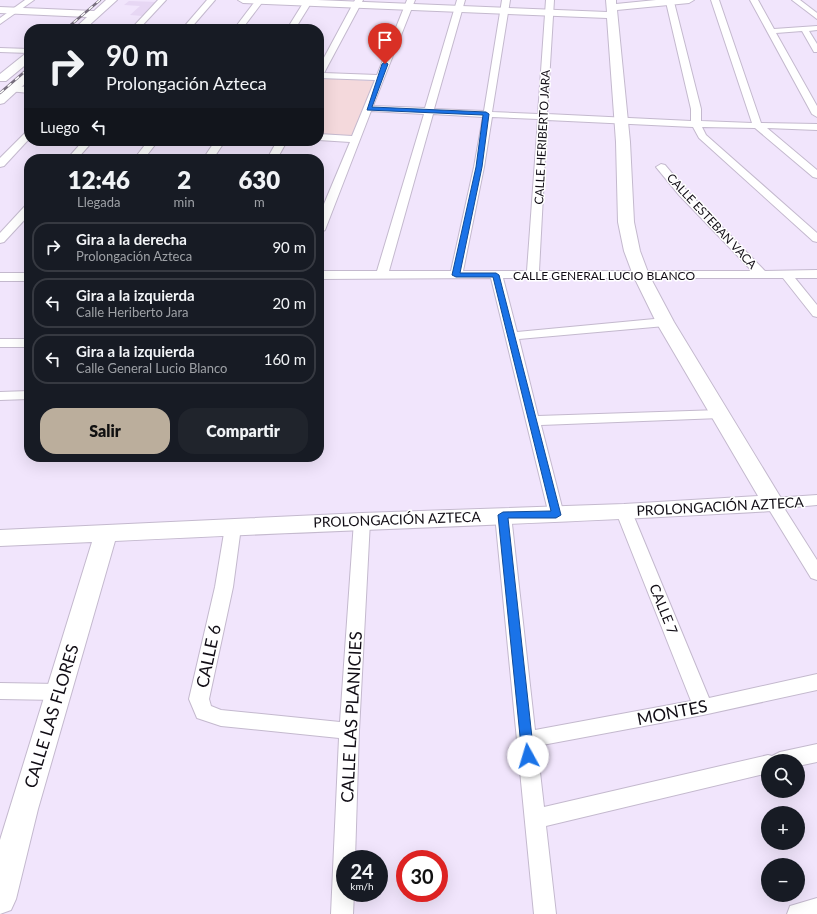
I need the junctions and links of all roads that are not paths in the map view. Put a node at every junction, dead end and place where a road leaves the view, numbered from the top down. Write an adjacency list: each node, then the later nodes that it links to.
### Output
1 (30, 0): 22 (street)
2 (112, 0): 25 (street)
3 (162, 0): 30 (street)
4 (211, 0): 31 (street)
5 (243, 0): 6 (street)
6 (260, 0): 11 (street); 32 (street)
7 (550, 0): 23 (street, CALLE HERIBERTO JARA)
8 (689, 0): 13 (street)
9 (715, 0): 56 (street)
10 (754, 0): 36 (street)
11 (309, 1): 12 (street); 33 (street)
12 (357, 2): 15 (street); 41 (street)
13 (670, 2): 20 (street); 55 (street)
14 (799, 2): 17 (street); 26 (street)
15 (410, 3): 16 (street); 44 (street)
16 (460, 4): 19 (street); 50 (street)
17 (817, 4)
18 (88, 5): 24 (street)
19 (505, 5): 23 (street); 51 (street)
20 (612, 7): 23 (street); 54 (street)
21 (0, 10): 22 (street)
22 (15, 11): 24 (street); 27 (street)
23 (550, 12): 53 (street, CALLE HERIBERTO JARA)
24 (78, 14): 25 (street); 28 (street)
25 (95, 14): 29 (street)
26 (817, 17)
27 (0, 22)
28 (66, 24)
29 (84, 24)
30 (140, 24)
31 (190, 24)
32 (242, 24)
33 (294, 24)
34 (817, 28): 35 (street)
35 (804, 29): 36 (street); 38 (street)
36 (772, 31): 52 (street)
37 (0, 50): 39 (street)
38 (817, 50)
39 (24, 51)
40 (24, 60): 45 (street)
41 (324, 66)
42 (324, 76): 44 (street)
43 (24, 78): 46 (street)
44 (379, 78): 49 (street)
45 (0, 80)
46 (12, 89): 47 (street); 48 (street)
47 (24, 90)
48 (0, 100)
49 (369, 108): 50 (street); 60 (street)
50 (430, 111): 51 (street); 76 (street)
51 (486, 114): 53 (street); 77 (street)
52 (817, 114)
53 (543, 117): 54 (street); 79 (street, CALLE HERIBERTO JARA)
54 (620, 121): 55 (street); 80 (street)
55 (696, 124): 56 (street); 70 (street)
56 (758, 126): 57 (street); 67 (street)
57 (817, 127)
58 (324, 137): 60 (street)
59 (24, 139): 65 (street)
60 (356, 139): 69 (street)
61 (84, 146): 63 (street)
62 (149, 146): 64 (street)
63 (76, 154)
64 (143, 154)
65 (0, 164)
66 (661, 167): 73 (street, CALLE ESTEBAN VACA)
67 (817, 175)
68 (24, 214): 71 (street)
69 (324, 218)
70 (817, 239)
71 (0, 240)
72 (324, 274): 76 (street, CALLE GENERAL LUCIO BLANCO)
73 (762, 274): 74 (street, CALLE GENERAL LUCIO BLANCO); 80 (street, CALLE GENERAL LUCIO BLANCO)
74 (786, 274): 75 (street, CALLE GENERAL LUCIO BLANCO); 83 (street)
75 (817, 274)
76 (382, 275): 77 (street, CALLE GENERAL LUCIO BLANCO)
77 (456, 275): 78 (street, CALLE GENERAL LUCIO BLANCO)
78 (496, 275): 79 (street, CALLE GENERAL LUCIO BLANCO); 85 (street)
79 (533, 275): 80 (street, CALLE GENERAL LUCIO BLANCO)
80 (641, 275): 84 (street)
81 (0, 277): 82 (street)
82 (24, 277)
83 (817, 313)
84 (665, 322): 85 (street); 90 (street)
85 (512, 336): 91 (street)
86 (0, 343): 87 (street)
87 (24, 343)
88 (24, 394): 89 (street)
89 (0, 396)
90 (720, 414): 91 (street); 93 (street)
91 (534, 421): 96 (street)
92 (817, 500): 93 (street, PROLONGACIÓN AZTECA)
93 (773, 503): 94 (street, PROLONGACIÓN AZTECA); 101 (street)
94 (624, 512): 96 (street, PROLONGACIÓN AZTECA); 105 (street, CALLE 7)
95 (503, 515): 96 (street, PROLONGACIÓN AZTECA); 97 (street, PROLONGACIÓN AZTECA); 107 (street)
96 (556, 515)
97 (362, 521): 98 (street, PROLONGACIÓN AZTECA); 106 (street, CALLE LAS PLANICIES)
98 (233, 527): 99 (street, PROLONGACIÓN AZTECA); 106 (street, CALLE 6)
99 (106, 533): 100 (street, PROLONGACIÓN AZTECA); 104 (street, CALLE LAS FLORES)
100 (0, 538)
101 (817, 574)
102 (817, 682): 105 (street, MONTES)
103 (0, 691): 104 (street)
104 (58, 692): 112 (street, CALLE LAS FLORES)
105 (703, 707): 107 (street, MONTES)
106 (349, 731): 114 (street, CALLE LAS PLANICIES)
107 (526, 740): 111 (street)
108 (817, 753): 109 (street)
109 (805, 756)
110 (761, 766): 111 (street)
111 (535, 819): 115 (street)
112 (0, 899)
113 (817, 909): 116 (street)
114 (342, 914)
115 (546, 914)
116 (798, 914)

